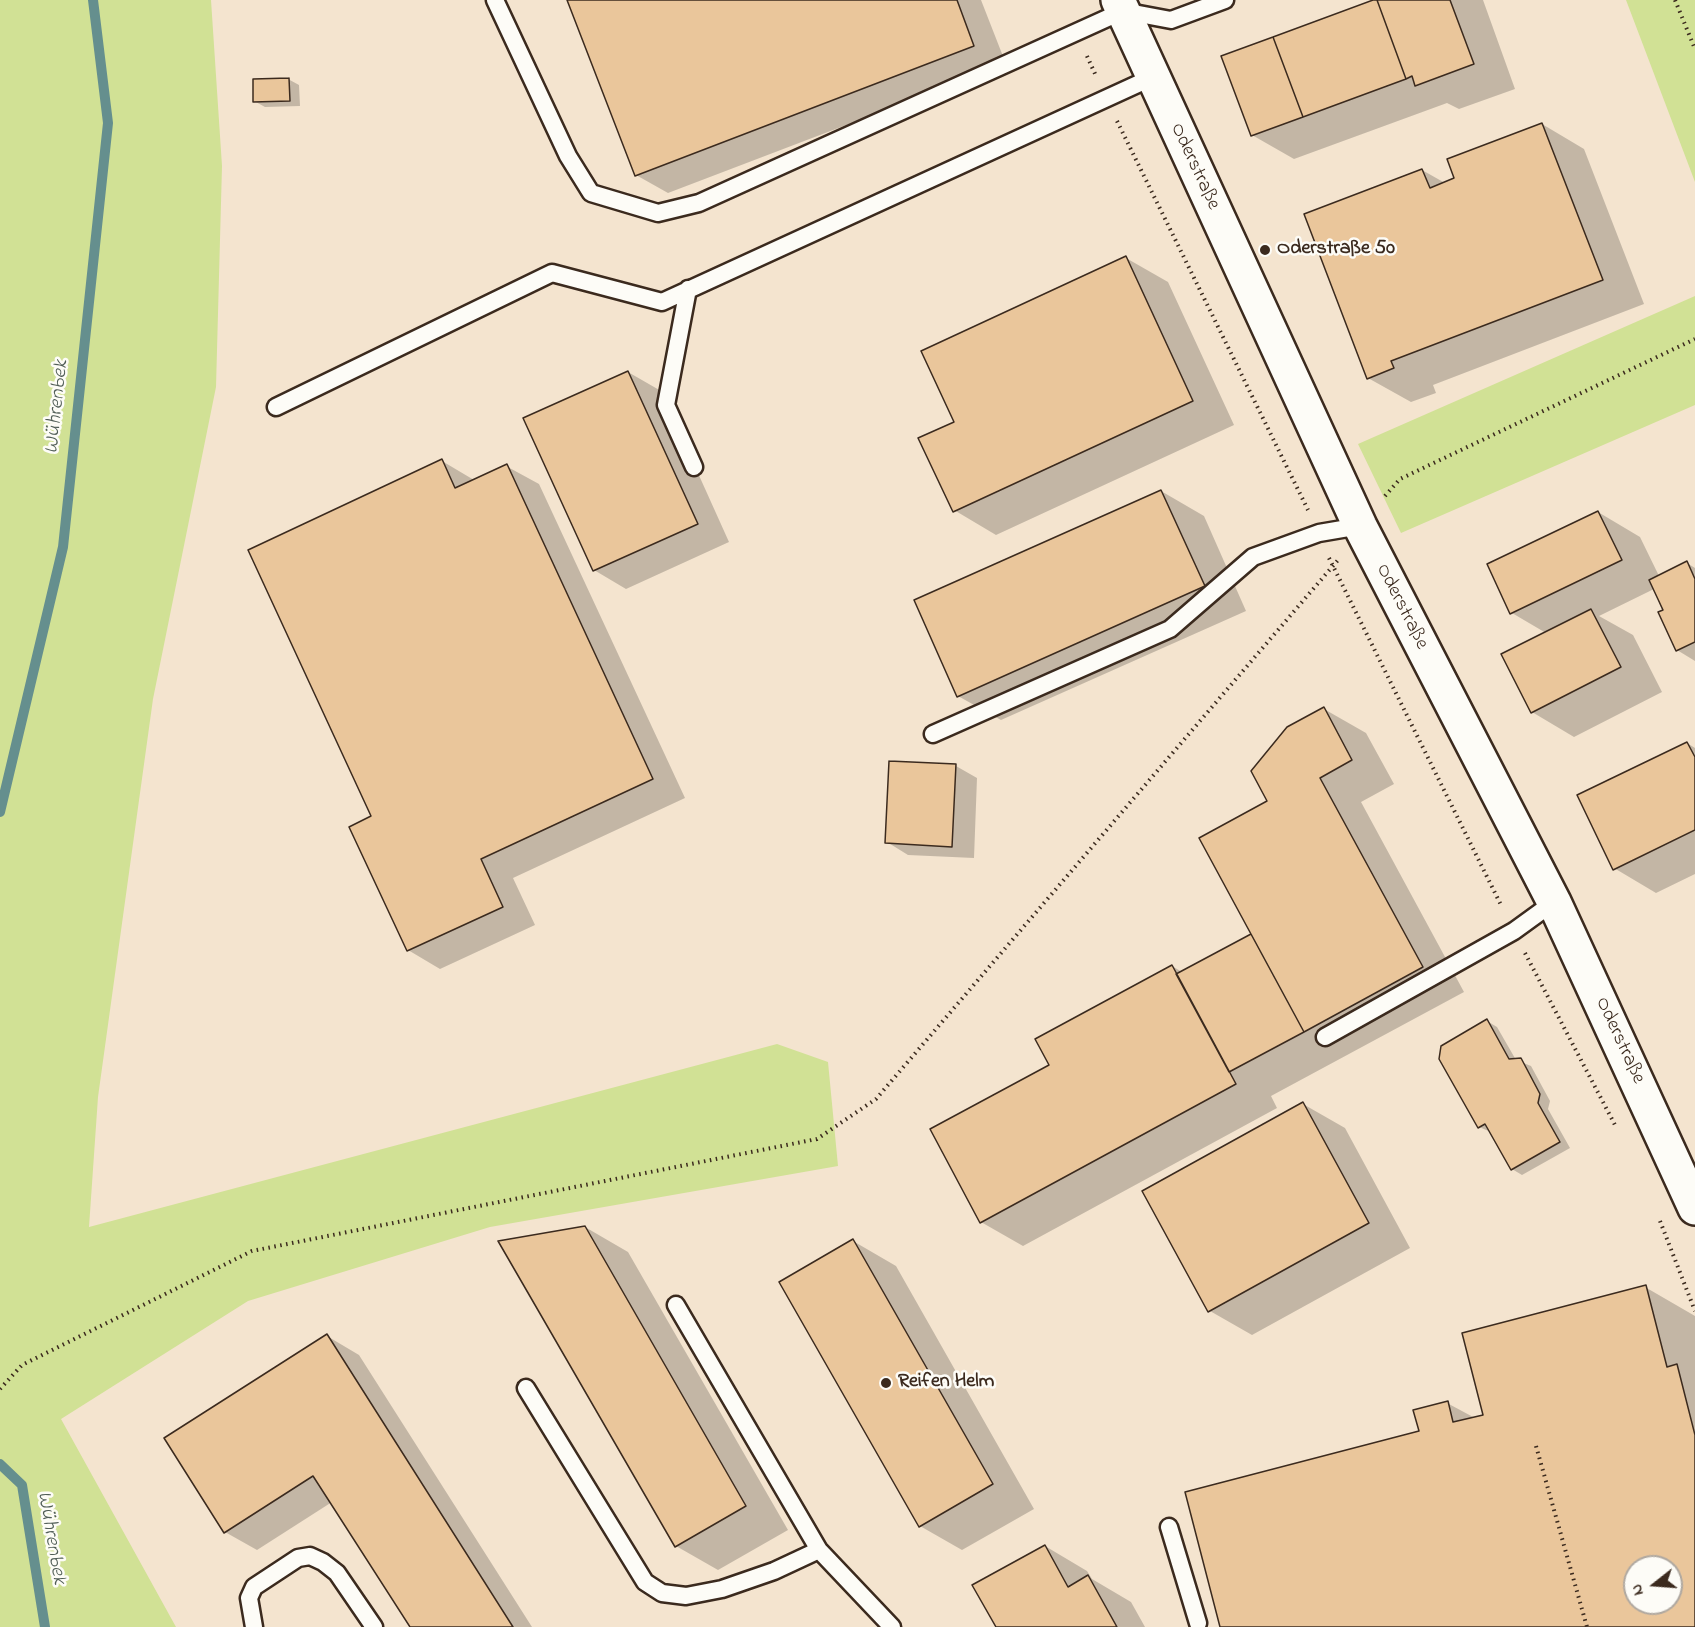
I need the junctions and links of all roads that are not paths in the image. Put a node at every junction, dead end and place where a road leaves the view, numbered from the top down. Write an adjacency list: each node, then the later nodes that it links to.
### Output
1 (495, 0): 3 (lane)
2 (1225, 0): 3 (lane)
3 (1121, 5): 4 (street, Oderstraße)
4 (1153, 77): 5 (lane); 8 (street, Oderstraße)
5 (688, 289): 6 (lane); 7 (lane)
6 (276, 407)
7 (694, 467)
8 (1360, 526): 9 (lane); 10 (street, Oderstraße)
9 (933, 734)
10 (1554, 902): 11 (lane); 12 (street, Oderstraße)
11 (1325, 1037)
12 (1695, 1208)
13 (676, 1305): 16 (lane)
14 (526, 1388): 16 (lane)
15 (1169, 1527): 17 (lane)
16 (819, 1550): 20 (lane)
17 (1198, 1623)
18 (254, 1627): 19 (lane)
19 (374, 1627)
20 (892, 1627)

